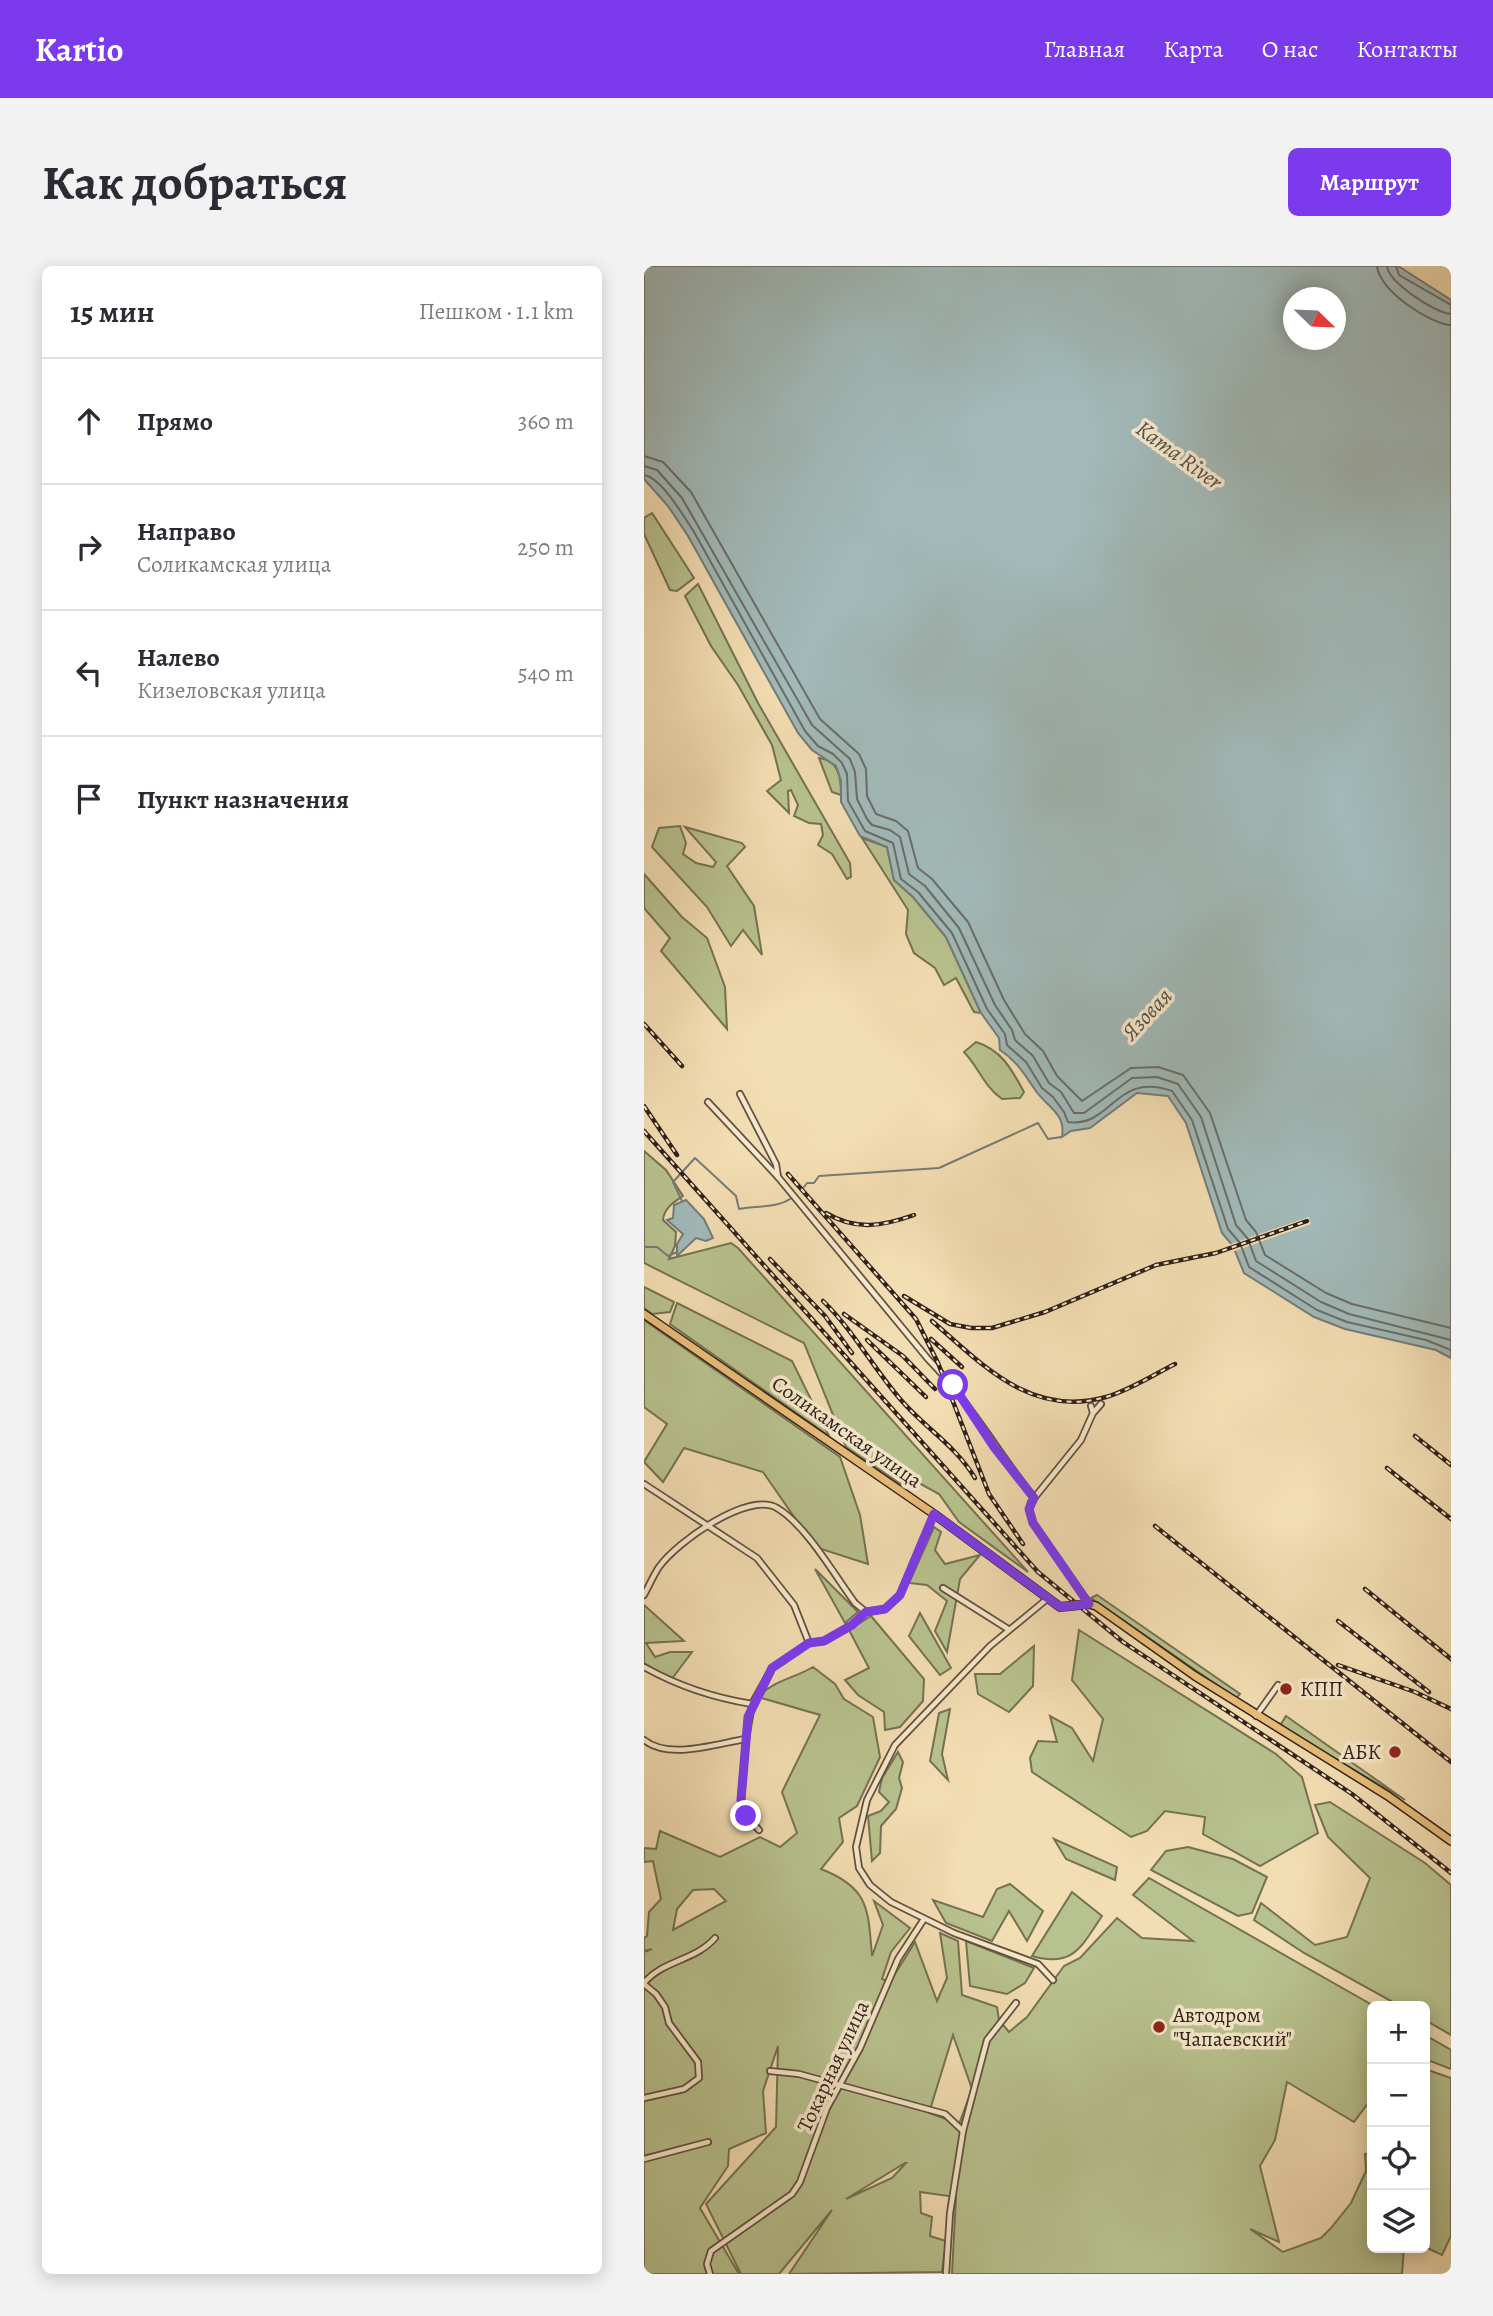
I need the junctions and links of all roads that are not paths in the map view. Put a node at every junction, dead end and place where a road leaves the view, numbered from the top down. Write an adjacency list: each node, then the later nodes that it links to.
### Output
1 (740, 1094): 3 (street)
2 (708, 1102): 3 (street)
3 (778, 1177): 9 (street)
4 (644, 1314): 10 (main road, Соликамская улица)
5 (1101, 1404): 7 (street)
6 (1091, 1406): 7 (street)
7 (1093, 1412): 9 (street)
8 (644, 1484): 11 (street)
9 (1034, 1498): 15 (street)
10 (934, 1514): 14 (main road, Соликамская улица); 16 (street)
11 (709, 1524): 13 (street); 16 (street); 18 (street)
12 (943, 1588): 17 (street)
13 (644, 1595)
14 (1047, 1599): 15 (main road, Соликамская улица); 17 (street)
15 (1089, 1604): 22 (main road)
16 (866, 1612): 18 (street)
17 (1008, 1629): 27 (street)
18 (809, 1643): 21 (street)
19 (644, 1667): 21 (street)
20 (1278, 1685): 22 (street)
21 (752, 1704): 24 (street)
22 (1256, 1716): 26 (main road)
23 (644, 1740): 24 (street)
24 (746, 1740): 25 (street)
25 (759, 1830)
26 (1451, 1841)
27 (924, 1919): 29 (street); 33 (street, Токарная улица)
28 (715, 1938): 30 (street)
29 (1053, 1980)
30 (644, 1984): 34 (street)
31 (1016, 2003): 35 (street)
32 (770, 2071): 33 (street)
33 (838, 2088): 35 (street); 38 (street, Токарная улица)
34 (644, 2098)
35 (963, 2131): 39 (street)
36 (708, 2142): 37 (street)
37 (644, 2159)
38 (710, 2274)
39 (946, 2274)

